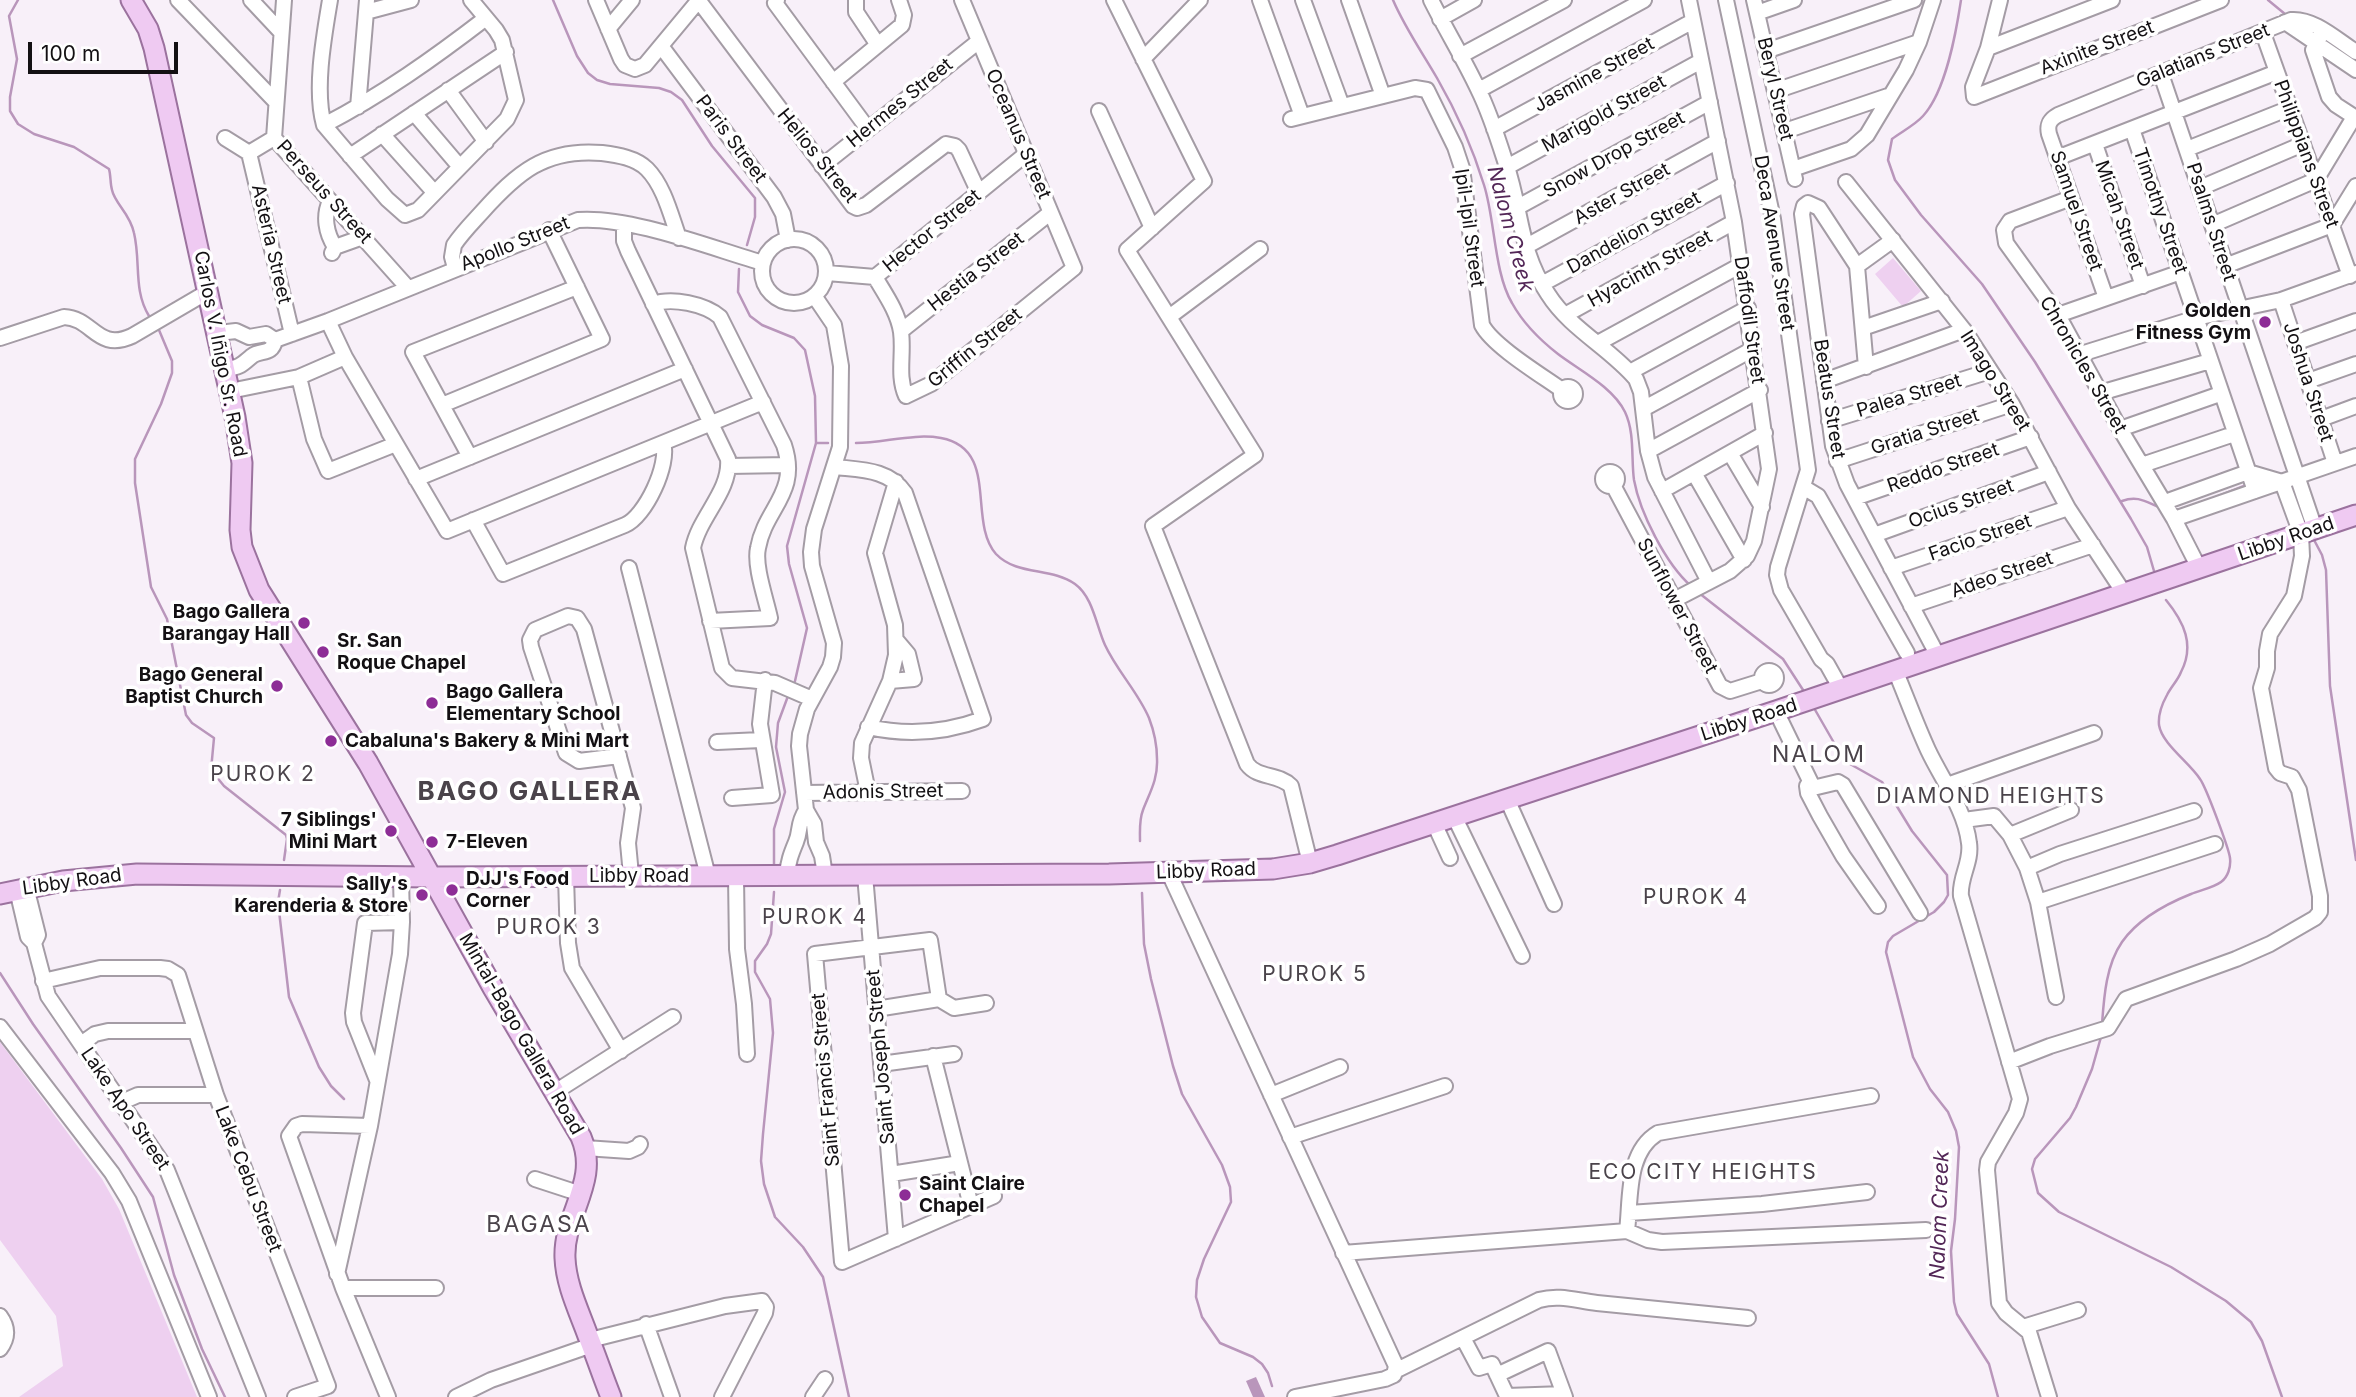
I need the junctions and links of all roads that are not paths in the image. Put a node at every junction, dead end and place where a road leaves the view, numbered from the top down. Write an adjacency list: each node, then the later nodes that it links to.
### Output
1 (131, 0): 130 (main road, Carlos V. Iñigo Sr. Road)
2 (178, 0): 63 (street)
3 (251, 0): 39 (street)
4 (284, 0): 39 (street, Perseus Street)
5 (330, 0): 73 (street)
6 (411, 0): 33 (street)
7 (471, 0): 35 (street)
8 (596, 0): 38 (street)
9 (632, 0): 38 (street)
10 (699, 0): 44 (street); 90 (street, Helios Street)
11 (777, 0): 57 (street)
12 (856, 0): 45 (street)
13 (899, 0): 45 (street)
14 (962, 0): 42 (street, Oceanus Street)
15 (1199, 0): 51 (street)
16 (1260, 0): 65 (street, Ipil-Ipil Street)
17 (1303, 0): 65 (street)
18 (1349, 0): 62 (street)
19 (1431, 0): 36 (street)
20 (1474, 0): 36 (street)
21 (1563, 0): 50 (street)
22 (1644, 0): 59 (street)
23 (1689, 0): 37 (street, Daffodil Street)
24 (1718, 0): 53 (street, Deca Avenue Street)
25 (1726, 0): 53 (street, Deca Avenue Street)
26 (1794, 0): 34 (street)
27 (1914, 0): 47 (street)
28 (1933, 0): 43 (street)
29 (2112, 0): 46 (street)
30 (2221, 0): 46 (street, Axinite Street)
31 (2002, 1): 46 (street)
32 (1117, 2): 51 (street)
33 (366, 6): 66 (street)
34 (1756, 6): 47 (street, Beryl Street)
35 (486, 18): 48 (street); 66 (street)
36 (1440, 19): 50 (street)
37 (1693, 21): 52 (street, Daffodil Street); 74 (street, Jasmine Street)
38 (608, 29): 44 (street)
39 (281, 32): 63 (street, Perseus Street)
40 (2263, 33): 41 (street, Galatians Street); 55 (street, Philippians Street); 56 (street, Galatians Street)
41 (2319, 37): 49 (street); 54 (street); 71 (street)
42 (979, 41): 76 (street, Hermes Street); 87 (street, Oceanus Street)
43 (1919, 42): 60 (street); 61 (street)
44 (661, 46): 112 (street, Paris Street)
45 (878, 46): 57 (street)
46 (1988, 48)
47 (1766, 51): 60 (street, Beryl Street)
48 (506, 52): 58 (street); 82 (street)
49 (2356, 52)
50 (1461, 56): 59 (street)
51 (1143, 59): 108 (street)
52 (1701, 61): 64 (street, Daffodil Street); 92 (street, Marigold Street)
53 (1737, 68): 205 (street, Deca Avenue Street)
54 (2356, 70)
55 (2277, 72): 67 (street, Philippians Street); 69 (street)
56 (2161, 74): 69 (street, Psalms Street); 72 (street, Galatians Street)
57 (833, 82): 76 (street)
58 (448, 90): 70 (street); 82 (street)
59 (1479, 90): 74 (street)
60 (1775, 91): 77 (street, Beryl Street)
61 (1891, 95): 77 (street); 77 (street, Beryl Street)
62 (1383, 96): 65 (street, Ipil-Ipil Street); 168 (street, Ipil-Ipil Street)
63 (276, 102): 80 (street, Perseus Street)
64 (1710, 102): 81 (street, Daffodil Street); 102 (street, Snow Drop Street)
65 (1342, 106)
66 (358, 107): 73 (street)
67 (2290, 108): 84 (street, Philippians Street); 85 (street)
68 (1099, 111): 108 (street)
69 (2175, 112): 75 (street); 85 (street, Psalms Street)
70 (414, 113): 78 (street); 91 (street)
71 (2355, 118): 93 (street)
72 (2049, 123): 89 (street, Samuel Street)
73 (324, 125): 88 (street)
74 (1494, 129): 92 (street)
75 (2132, 129): 83 (street); 122 (street, Timothy Street)
76 (868, 130): 90 (street, Hermes Street)
77 (1785, 131)
78 (382, 134): 88 (street); 98 (street)
79 (225, 138): 86 (street)
80 (274, 138): 86 (street); 101 (street, Perseus Street)
81 (1718, 141): 95 (street, Daffodil Street); 114 (street, Aster Street)
82 (486, 142): 91 (street)
83 (2095, 144): 89 (street); 127 (street, Micah Street)
84 (2303, 144): 93 (street, Philippians Street); 97 (street)
85 (2187, 149): 97 (street, Psalms Street)
86 (249, 153): 148 (street, Asteria Street)
87 (1026, 154): 99 (street, Hector Street); 103 (street, Oceanus Street)
88 (350, 156): 98 (street)
89 (2057, 158): 100 (street, Samuel Street)
90 (822, 166): 99 (street, Helios Street)
91 (460, 167): 98 (street)
92 (1507, 167): 102 (street)
93 (2316, 180): 106 (street); 107 (street, Philippians Street)
94 (1846, 182): 113 (street, Imago Street)
95 (1727, 183): 104 (street, Daffodil Street); 126 (street, Dandelion Street)
96 (2356, 186): 107 (street)
97 (2200, 188): 106 (street, Psalms Street)
98 (434, 192)
99 (979, 192): 125 (street, Hector Street)
100 (2071, 198): 132 (street, Samuel Street); 139 (street, Chronicles Street)
101 (330, 201): 110 (street, Perseus Street); 110 (street)
102 (1518, 207): 114 (street)
103 (1050, 213): 121 (street, Oceanus Street); 146 (street, Hestia Street)
104 (1734, 222): 117 (street, Daffodil Street); 138 (street, Hyacinth Street)
105 (624, 224): 109 (street, Apollo Street); 111 (street, Apollo Street); 135 (street)
106 (2212, 225): 119 (street, Psalms Street)
107 (2332, 225): 119 (street); 124 (street, Philippians Street)
108 (1152, 228): 140 (street)
109 (549, 230): 120 (street, Apollo Street); 128 (street)
110 (363, 237): 129 (street, Perseus Street)
111 (679, 238): 116 (street, Apollo Street); 120 (street)
112 (788, 240): 116 (street); 123 (street)
113 (1893, 240): 118 (street); 133 (street, Imago Street)
114 (1525, 247): 126 (street)
115 (1260, 249): 140 (street)
116 (763, 263): 131 (street)
117 (1741, 265): 136 (street, Daffodil Street); 153 (street)
118 (1857, 266): 144 (street); 166 (street, Beatus Street)
119 (2225, 266): 137 (street, Psalms Street)
120 (455, 268): 129 (street, Apollo Street)
121 (1074, 268): 146 (street, Griffin Street)
122 (2181, 272): 127 (street); 141 (street, Timothy Street)
123 (827, 273): 125 (street, Hector Street); 131 (street)
124 (2354, 274): 134 (street)
125 (875, 277): 146 (street, Griffin Street)
126 (1542, 284): 138 (street)
127 (2143, 286): 132 (street)
128 (577, 287): 175 (street); 175 (street)
129 (408, 288): 142 (street, Apollo Street)
130 (209, 291): 147 (main road, Carlos V. Iñigo Sr. Road); 150 (street)
131 (815, 296): 196 (street)
132 (2106, 298): 139 (street)
133 (1942, 300): 144 (street); 145 (street, Imago Street)
134 (2281, 300): 137 (street); 152 (street, Joshua Street)
135 (653, 304): 161 (street); 173 (street)
136 (1748, 308): 154 (street, Daffodil Street); 164 (street)
137 (2241, 310): 141 (street); 200 (street, Psalms Street)
138 (1565, 316): 153 (street)
139 (2058, 316): 155 (street, Chronicles Street)
140 (1169, 317): 260 (street)
141 (2196, 318): 155 (street); 158 (street, Timothy Street)
142 (328, 321): 148 (street, Apollo Street); 157 (street)
143 (2356, 321): 152 (street)
144 (1863, 328): 160 (street)
145 (1964, 330): 160 (street); 163 (street, Imago Street)
146 (901, 331)
147 (218, 333): 149 (street, Apollo Street); 162 (main road, Carlos V. Iñigo Sr. Road)
148 (292, 334): 151 (street, Apollo Street)
149 (249, 337): 151 (street, Apollo Street); 156 (street)
150 (0, 338)
151 (275, 340): 156 (street, Apollo Street)
152 (2295, 343): 167 (street, Joshua Street)
153 (1598, 344): 164 (street)
154 (1754, 349): 169 (street, Daffodil Street); 177 (street)
155 (2081, 354): 171 (street, Chronicles Street)
156 (253, 355): 162 (street, Apollo Street)
157 (345, 357): 165 (street); 186 (street)
158 (2210, 361): 171 (street); 172 (street, Timothy Street)
159 (2356, 364): 167 (street)
160 (1866, 367): 166 (street)
161 (685, 369): 180 (street); 190 (street)
162 (225, 370): 170 (main road, Carlos V. Iñigo Sr. Road)
163 (1990, 370): 174 (street, Imago Street); 179 (street, Palea Street)
164 (1630, 372): 177 (street)
165 (299, 377): 170 (street); 186 (street)
166 (1824, 381): 179 (street, Beatus Street)
167 (2308, 381): 178 (street, Joshua Street)
168 (1562, 390)
169 (1759, 390): 182 (street, Daffodil Street); 187 (street)
170 (230, 391): 271 (main road, Carlos V. Iñigo Sr. Road)
171 (2100, 393): 181 (street, Chronicles Street)
172 (2220, 394): 181 (street); 183 (street, Timothy Street)
173 (763, 402): 180 (street); 193 (street)
174 (2012, 404): 184 (street, Imago Street); 191 (street, Gratia Street)
175 (442, 405): 190 (street)
176 (2356, 407): 178 (street)
177 (1643, 409): 187 (street)
178 (2321, 419): 192 (street, Joshua Street)
179 (1829, 421): 191 (street, Beatus Street)
180 (711, 424): 185 (street); 195 (street)
181 (2120, 429): 194 (street, Chronicles Street)
182 (1765, 433): 188 (street); 210 (street, Daffodil Street)
183 (2234, 434): 194 (street); 198 (street, Timothy Street)
184 (2031, 437): 197 (street, Imago Street); 208 (street, Reddo Street)
185 (663, 443): 214 (street); 214 (street)
186 (396, 444): 201 (street)
187 (1648, 451): 206 (street)
188 (1730, 453): 199 (street); 210 (street)
189 (2356, 456): 192 (street)
190 (470, 457): 201 (street)
191 (1837, 461): 208 (street, Beatus Street)
192 (2336, 463): 200 (street)
193 (788, 465): 195 (street); 226 (street)
194 (2142, 465): 209 (street, Chronicles Street)
195 (728, 466): 226 (street)
196 (835, 467): 202 (street); 235 (street)
197 (2049, 472): 211 (street, Imago Street); 216 (street, Ocius Street)
198 (2248, 472): 203 (street); 207 (street, Timothy Street); 209 (street)
199 (1694, 473): 206 (street); 218 (street)
200 (2297, 476): 203 (street); 215 (street, Psalms Street)
201 (416, 479): 214 (street)
202 (896, 482): 227 (street); 237 (street)
203 (2282, 482): 207 (street); 215 (street)
204 (1613, 485): 224 (street, Sunflower Street)
205 (1803, 487): 228 (street); 234 (street, Deca Avenue Street)
206 (1662, 491): 222 (street)
207 (2255, 491): 213 (street)
208 (1855, 498): 216 (street, Beatus Street)
209 (2165, 502): 213 (street, Chronicles Street)
210 (1762, 508): 218 (street, Daffodil Street)
211 (2068, 508): 217 (street, Imago Street); 220 (street, Facio Street)
212 (2356, 515): 215 (main road, Libby Road)
213 (2174, 519): 221 (street, Chronicles Street)
214 (472, 520)
215 (2308, 532): 221 (main road, Libby Road); 293 (street)
216 (1874, 535): 220 (street, Beatus Street)
217 (2093, 545): 223 (street, Imago Street); 225 (street, Adeo Street)
218 (1744, 560): 222 (street)
219 (629, 568): 267 (street)
220 (1891, 568): 225 (street, Beatus Street)
221 (2199, 568): 223 (main road, Libby Road)
222 (1699, 588): 224 (street)
223 (2124, 593): 229 (main road, Libby Road)
224 (1674, 600): 233 (street, Sunflower Street)
225 (1911, 606): 229 (street, Beatus Street)
226 (710, 621): 231 (street)
227 (897, 641): 232 (street); 232 (street)
228 (1907, 653)
229 (1938, 656): 230 (main road, Libby Road)
230 (1895, 670): 234 (main road, Libby Road); 243 (street)
231 (765, 680): 235 (street); 239 (street)
232 (890, 681): 237 (street)
233 (1762, 681)
234 (1839, 689): 236 (main road, Libby Road)
235 (812, 699): 246 (street)
236 (1782, 709): 242 (street); 248 (main road, Libby Road)
237 (868, 727): 245 (street)
238 (2094, 733): 243 (street)
239 (761, 740): 240 (street); 247 (street)
240 (717, 742)
241 (619, 755): 241 (street); 263 (street)
242 (1810, 782): 275 (street); 276 (street)
243 (1947, 785): 253 (street)
244 (962, 791): 245 (street, Adonis Street)
245 (868, 792): 246 (street, Adonis Street)
246 (804, 793): 249 (street)
247 (732, 798)
248 (1507, 799): 252 (main road, Libby Road); 274 (street)
249 (806, 810): 256 (street); 257 (street)
250 (2071, 810): 255 (street)
251 (2194, 811): 261 (street)
252 (1454, 816): 254 (main road, Libby Road); 279 (street)
253 (1964, 820): 255 (street); 293 (street)
254 (1434, 823): 259 (street); 260 (main road, Libby Road)
255 (2010, 835): 261 (street)
256 (797, 841): 257 (street); 264 (street)
257 (816, 842): 265 (street)
258 (2215, 844): 273 (street)
259 (1450, 858)
260 (1310, 863): 262 (main road, Libby Road)
261 (2026, 868): 273 (street)
262 (1169, 873): 269 (main road, Libby Road); 300 (street)
263 (631, 875): 266 (main road, Libby Road); 267 (main road, Libby Road)
264 (787, 875): 265 (main road, Libby Road); 268 (main road, Libby Road)
265 (825, 875): 269 (main road, Libby Road)
266 (566, 876): 271 (main road, Libby Road); 289 (street)
267 (708, 876): 268 (main road, Libby Road)
268 (736, 876): 290 (street)
269 (865, 876): 278 (street, Saint Joseph Street)
270 (401, 877): 271 (main road, Libby Road); 272 (main road, Libby Road); 277 (street)
271 (432, 877): 298 (main road, Mintal-Bago Gallera Road)
272 (14, 890): 280 (street, Lake Apo Street)
273 (2038, 902): 281 (street)
274 (1554, 904)
275 (1878, 906)
276 (1920, 913)
277 (402, 922): 296 (street); 296 (street)
278 (871, 947): 282 (street); 284 (street, Saint Joseph Street); 317 (street, Saint Francis Street)
279 (1522, 956)
280 (43, 981): 287 (street, Lake Cebu Street); 288 (street, Lake Apo Street)
281 (2056, 996)
282 (939, 999): 283 (street); 284 (street)
283 (986, 1003)
284 (876, 1009): 294 (street, Saint Joseph Street)
285 (673, 1017): 289 (street)
286 (0, 1027): 333 (street)
287 (195, 1031): 288 (street); 299 (street, Lake Cebu Street)
288 (81, 1044): 302 (street, Lake Apo Street)
289 (621, 1051): 298 (street)
290 (747, 1054)
291 (954, 1054): 292 (street)
292 (933, 1056): 294 (street); 307 (street)
293 (2010, 1062): 325 (street)
294 (881, 1064): 308 (street, Saint Joseph Street)
295 (1340, 1067): 300 (street)
296 (377, 1081): 303 (street)
297 (1445, 1086): 304 (street)
298 (555, 1092): 306 (main road, Mintal-Bago Gallera Road)
299 (216, 1095): 302 (street); 335 (street, Lake Cebu Street)
300 (1270, 1095): 304 (street)
301 (1871, 1096): 314 (street)
302 (122, 1102): 334 (street, Lake Apo Street)
303 (370, 1126): 319 (street); 319 (street)
304 (1290, 1137): 318 (street)
305 (640, 1144): 306 (street)
306 (585, 1148): 311 (main road, Mintal-Bago Gallera Road)
307 (960, 1163): 308 (street); 313 (street)
308 (891, 1174): 317 (street, Saint Joseph Street)
309 (535, 1179): 311 (street)
310 (1867, 1192): 314 (street)
311 (580, 1194): 327 (main road, Mintal-Bago Gallera Road)
312 (994, 1196): 313 (street)
313 (971, 1206): 317 (street)
314 (1629, 1213): 316 (street)
315 (1926, 1230): 316 (street)
316 (1627, 1231): 318 (street)
317 (896, 1239)
318 (1343, 1252): 329 (street)
319 (340, 1281): 320 (street); 336 (street)
320 (436, 1288)
321 (2078, 1310): 325 (street)
322 (0, 1316): 328 (street)
323 (1748, 1318): 326 (street)
324 (646, 1324): 327 (street); 339 (street); 340 (street)
325 (2023, 1326): 343 (street)
326 (1463, 1338): 329 (street); 330 (street)
327 (591, 1342): 337 (street); 338 (main road, Mintal-Bago Gallera Road)
328 (0, 1349)
329 (1397, 1370): 342 (street)
330 (1497, 1375): 332 (street); 332 (street)
331 (825, 1378): 341 (street)
332 (1565, 1396)
333 (209, 1397)
334 (258, 1397)
335 (295, 1397)
336 (388, 1397)
337 (456, 1397)
338 (611, 1397)
339 (672, 1397)
340 (722, 1397)
341 (813, 1397)
342 (1295, 1397)
343 (2049, 1397)

